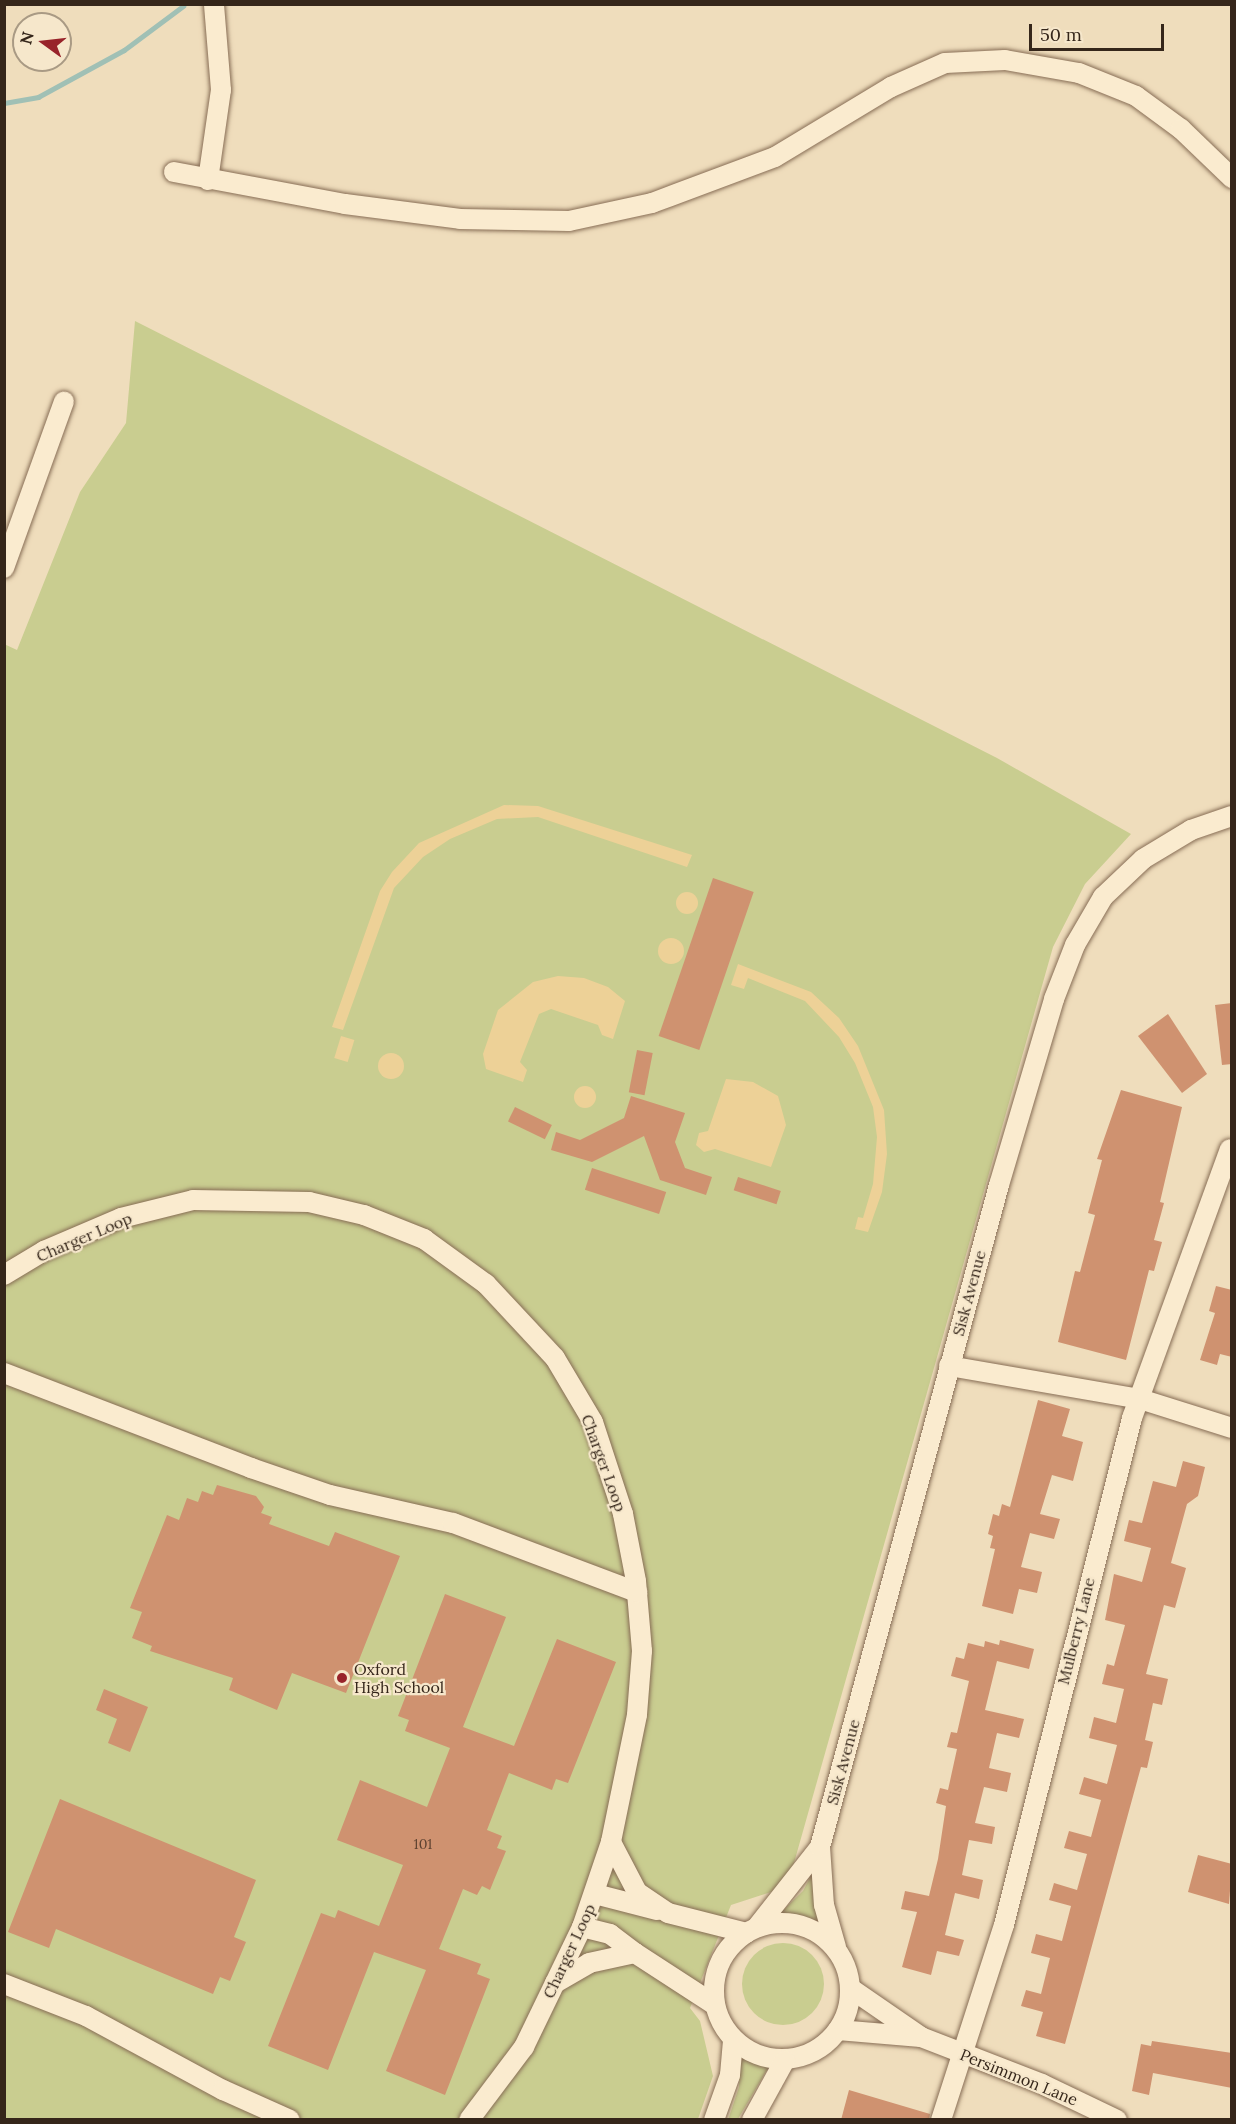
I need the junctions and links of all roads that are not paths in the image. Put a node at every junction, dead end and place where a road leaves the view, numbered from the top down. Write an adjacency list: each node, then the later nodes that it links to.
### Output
1 (214, 4): 4 (street)
2 (174, 172): 4 (street)
3 (1232, 178): 4 (street)
4 (208, 180)
5 (64, 400): 6 (street)
6 (4, 568)
7 (1232, 816): 10 (street, Sisk Avenue)
8 (1230, 1149): 12 (street, Mulberry Lane)
9 (4, 1275): 14 (street, Charger Loop)
10 (949, 1366): 12 (street); 16 (street, Sisk Avenue)
11 (4, 1373): 14 (street)
12 (1140, 1399): 13 (street); 30 (street, Mulberry Lane)
13 (1232, 1428)
14 (637, 1592): 15 (street, Charger Loop)
15 (611, 1842): 17 (street, Charger Loop); 18 (street)
16 (820, 1847): 20 (street, Sisk Avenue); 22 (street, Sisk Avenue)
17 (595, 1894): 18 (street); 19 (street, Charger Loop)
18 (668, 1913): 20 (street)
19 (582, 1927): 21 (street); 23 (street, Charger Loop)
20 (752, 1930): 22 (street, Sisk Avenue); 26 (street, Sisk Avenue)
21 (635, 1953): 23 (street); 26 (street)
22 (839, 1954): 25 (street, Sisk Avenue)
23 (555, 1983): 33 (street, Charger Loop)
24 (4, 1984): 32 (street)
25 (850, 1988): 27 (street, Sisk Avenue); 28 (street, Persimmon Lane)
26 (715, 2006): 29 (street)
27 (838, 2030): 28 (street, Persimmon Lane); 31 (street, Sisk Avenue)
28 (921, 2037): 30 (street, Persimmon Lane)
29 (733, 2040): 31 (street); 34 (street)
30 (961, 2054): 36 (street, Mulberry Lane); 37 (street, Persimmon Lane)
31 (785, 2060): 35 (street)
32 (290, 2120)
33 (470, 2120)
34 (714, 2120)
35 (752, 2120)
36 (941, 2120)
37 (1117, 2120)

